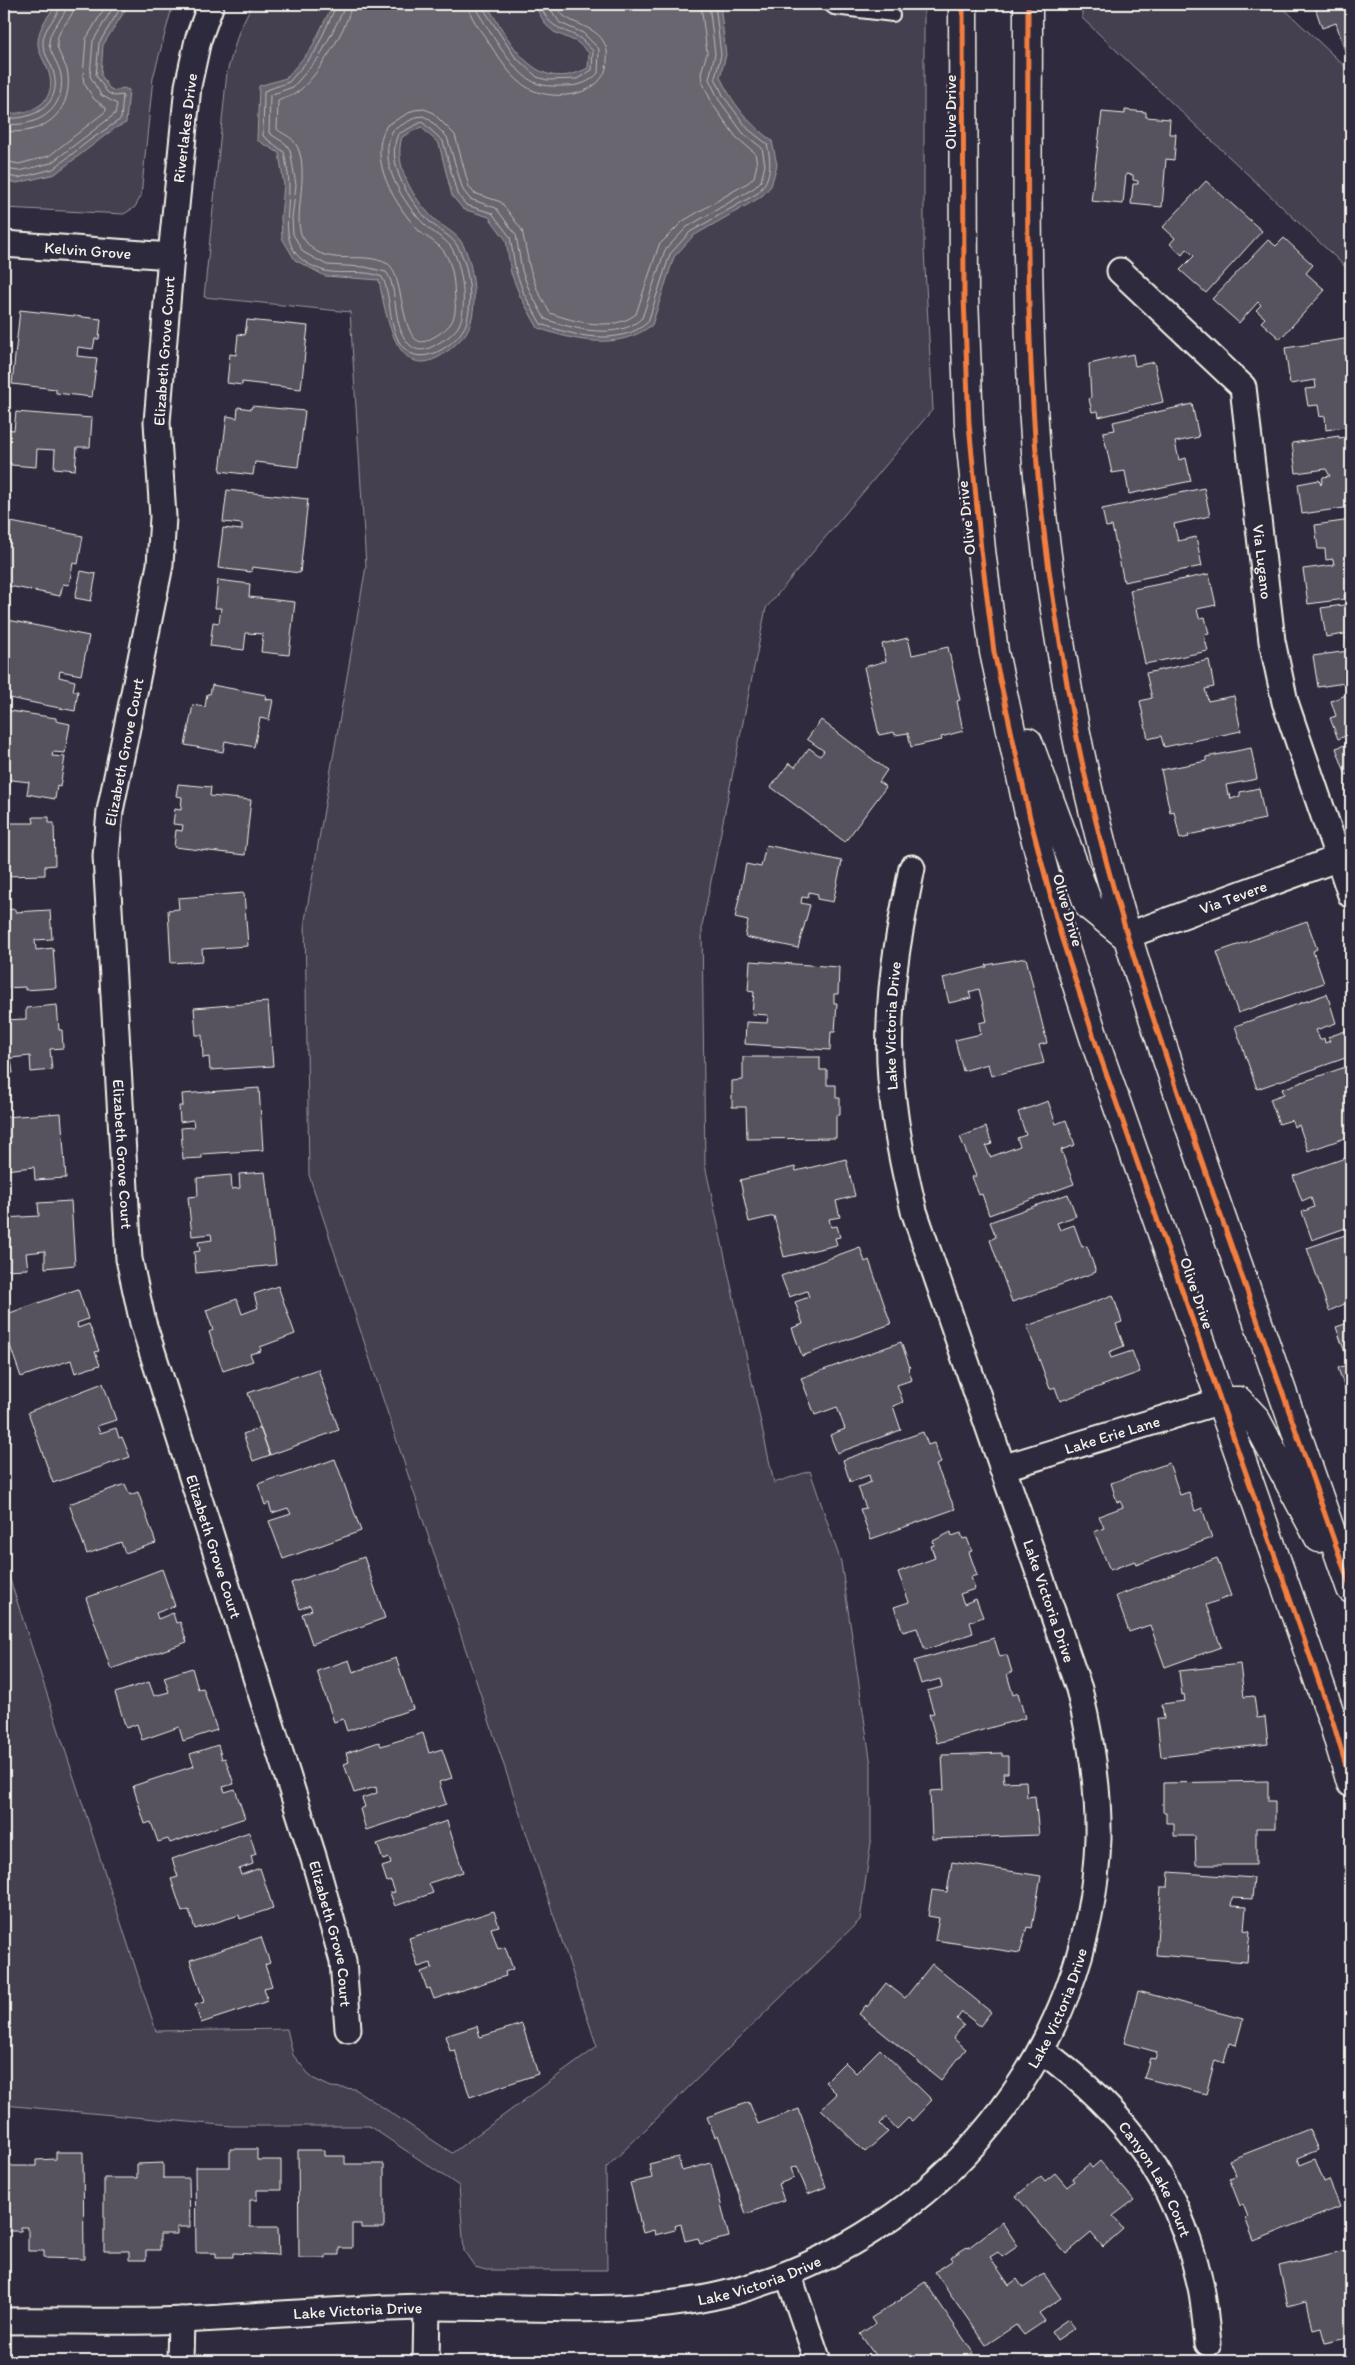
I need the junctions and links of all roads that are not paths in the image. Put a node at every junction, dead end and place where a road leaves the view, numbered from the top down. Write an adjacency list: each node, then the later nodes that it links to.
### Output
1 (211, 4): 7 (street, Riverlakes Drive)
2 (829, 4): 5 (lane)
3 (962, 4): 9 (main road, Olive Drive)
4 (1028, 4): 13 (main road)
5 (893, 15)
6 (4, 244): 7 (street, Kelvin Grove)
7 (172, 256): 21 (street, Elizabeth Grove Court)
8 (1120, 271): 10 (street, Via Lugano)
9 (994, 652): 13 (main road); 14 (main road, Olive Drive)
10 (1339, 858): 12 (street, Via Lugano); 13 (street, Via Tevere)
11 (912, 868): 15 (street, Lake Victoria Drive)
12 (1351, 895)
13 (1126, 936): 16 (main road)
14 (1221, 1401): 15 (street, Lake Erie Lane); 17 (main road); 18 (main road, Olive Drive)
15 (1002, 1468): 22 (street, Lake Victoria Drive)
16 (1351, 1589)
17 (1351, 1599)
18 (1333, 1722): 19 (main road); 20 (main road, Olive Drive)
19 (1351, 1764)
20 (1351, 1783)
21 (348, 2029)
22 (1041, 2050): 23 (street, Lake Victoria Drive); 27 (street, Canyon Lake Court)
23 (788, 2274): 24 (street, Lake Victoria Drive); 30 (street)
24 (427, 2307): 25 (street, Lake Victoria Drive); 29 (street)
25 (181, 2320): 26 (street, Lake Victoria Drive); 28 (street)
26 (4, 2321)
27 (1208, 2343)
28 (180, 2361)
29 (426, 2361)
30 (818, 2361)

